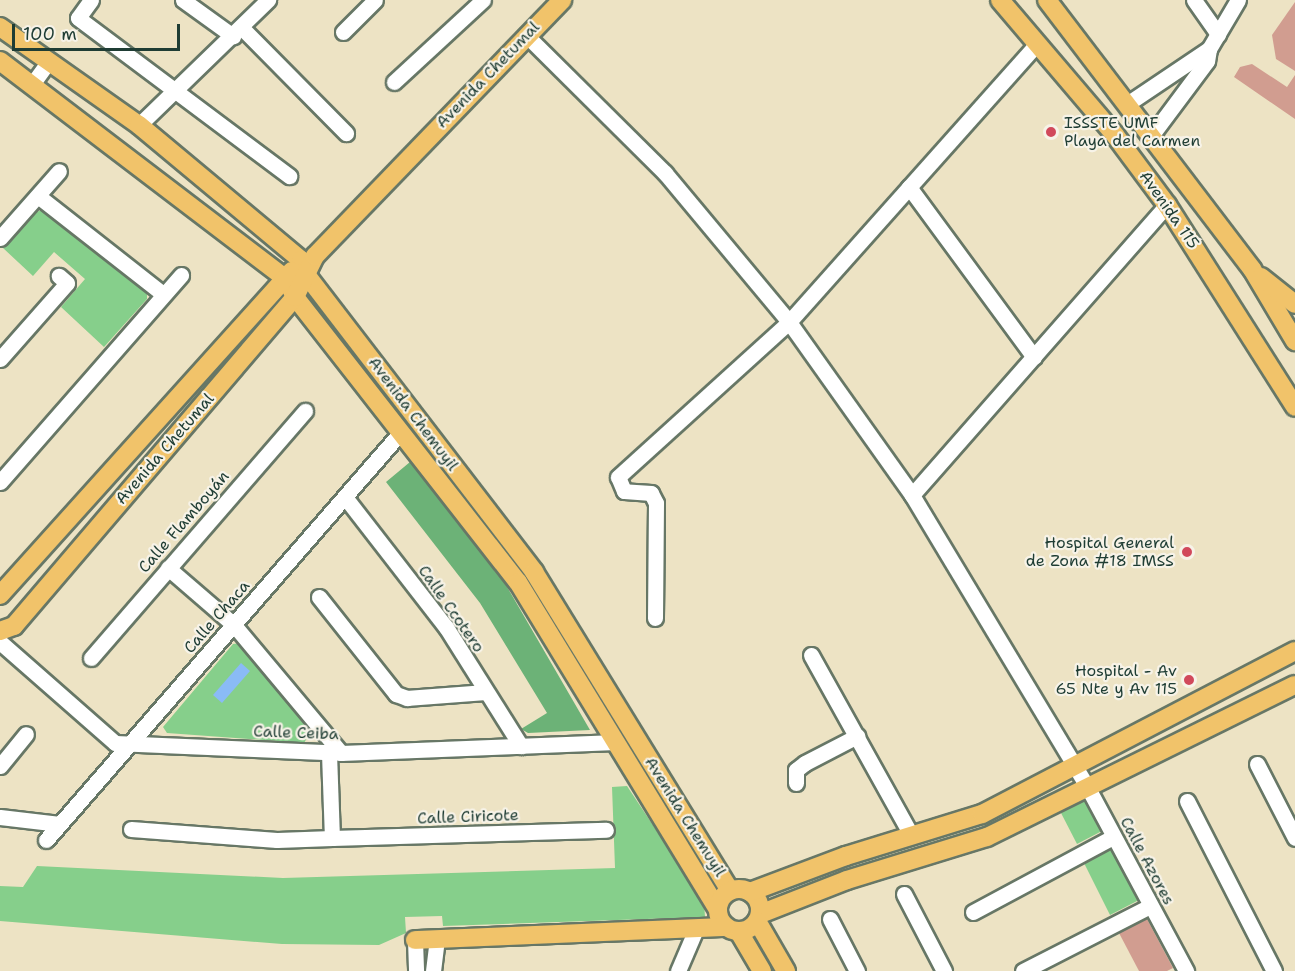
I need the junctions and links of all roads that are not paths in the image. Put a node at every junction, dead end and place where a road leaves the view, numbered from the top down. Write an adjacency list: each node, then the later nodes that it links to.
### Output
1 (91, 0): 22 (street)
2 (183, 0): 12 (street)
3 (268, 0): 12 (street)
4 (375, 0): 13 (street)
5 (483, 0): 20 (street)
6 (562, 0): 15 (main road, Avenida Chetumal)
7 (1000, 0): 16 (main road, Avenida 115)
8 (1047, 0): 23 (main road, Avenida 115)
9 (1194, 0): 14 (street)
10 (1238, 0): 14 (street)
11 (0, 27): 19 (main road, Avenida Chemuyil)
12 (237, 32): 22 (street); 25 (street)
13 (343, 32)
14 (1218, 34): 17 (street)
15 (525, 35): 33 (main road, Avenida Chetumal); 41 (street, Calle Azores)
16 (1037, 44): 29 (street); 31 (main road, Avenida 115)
17 (1209, 49): 23 (street); 26 (street)
18 (0, 61): 21 (main road, Avenida Chemuyil)
19 (49, 61): 21 (street); 24 (main road, Avenida Chemuyil)
20 (394, 82)
21 (33, 83): 37 (main road, Avenida Chemuyil)
22 (176, 91): 24 (street); 28 (street)
23 (1127, 104): 26 (main road, Avenida 115)
24 (139, 125): 33 (main road, Avenida Chemuyil)
25 (346, 133)
26 (1152, 136): 34 (main road, Avenida 115)
27 (59, 171): 30 (street)
28 (289, 176)
29 (909, 187): 41 (street); 43 (street)
30 (38, 196): 32 (street); 38 (street)
31 (1167, 205): 43 (street); 45 (main road, Avenida 115)
32 (0, 238)
33 (308, 264): 37 (main road, Avenida Chetumal); 39 (main road, Avenida Chetumal); 52 (main road, Avenida Chemuyil)
34 (1252, 269): 40 (main road); 42 (main road, Avenida 115)
35 (181, 275): 38 (street)
36 (59, 276): 44 (street)
37 (286, 279): 39 (main road, Avenida Chemuyil); 54 (main road, Avenida Chetumal)
38 (163, 294): 48 (street)
39 (295, 297): 47 (main road, Avenida Chemuyil); 58 (main road, Avenida Chetumal)
40 (1295, 304)
41 (789, 322): 49 (street, Calle Azores); 56 (street)
42 (1295, 341)
43 (1034, 357): 49 (street)
44 (0, 359)
45 (1295, 407)
46 (305, 411): 51 (street, Calle Flamboyán)
47 (400, 433): 50 (street, Calle Chaca); 53 (main road, Avenida Chemuyil)
48 (0, 482)
49 (912, 495): 73 (street, Calle Azores)
50 (345, 497): 57 (street, Calle Chaca); 64 (street, Calle Ccotero)
51 (168, 568): 57 (street); 62 (street, Calle Flamboyán)
52 (534, 572): 53 (street); 86 (main road, Avenida Chemuyil)
53 (518, 582): 67 (main road, Avenida Chemuyil)
54 (1, 593)
55 (319, 597): 64 (street)
56 (655, 618)
57 (234, 625): 68 (street, Calle Chaca); 70 (street)
58 (0, 631)
59 (4, 646): 68 (street, Calle Ceiba)
60 (1295, 651): 73 (main road)
61 (811, 655): 66 (street)
62 (92, 658)
63 (1295, 685): 75 (main road)
64 (485, 692): 69 (street, Calle Ccotero)
65 (26, 734): 72 (street)
66 (857, 736): 74 (street); 81 (street)
67 (616, 742): 69 (street, Calle Ceiba); 90 (main road, Avenida Chemuyil)
68 (130, 746): 70 (street, Calle Ceiba); 78 (street, Calle Chaca)
69 (520, 746): 70 (street, Calle Ceiba)
70 (335, 753): 83 (street)
71 (1257, 764): 84 (street)
72 (0, 766)
73 (1076, 767): 75 (street, Calle Azores); 81 (main road)
74 (796, 783)
75 (1088, 788): 82 (street, Calle Azores); 92 (main road)
76 (1187, 801): 107 (street)
77 (0, 817): 78 (street)
78 (60, 824): 85 (street, Calle Chaca)
79 (131, 829): 83 (street, Calle Ciricote)
80 (606, 830): 83 (street, Calle Ciricote)
81 (911, 835): 87 (main road)
82 (1113, 837): 89 (street, Calle Azores); 91 (street)
83 (332, 838)
84 (1295, 838)
85 (46, 840)
86 (730, 890): 87 (main road); 90 (main road)
87 (750, 892): 92 (main road)
88 (904, 894): 104 (street)
89 (1150, 906): 105 (street); 106 (street, Calle Azores)
90 (717, 908): 95 (main road)
91 (973, 912)
92 (758, 917): 95 (main road); 102 (main road)
93 (830, 919): 103 (street)
94 (696, 929): 95 (main road); 96 (main road); 100 (street)
95 (732, 929): 101 (main road)
96 (437, 939): 97 (main road); 99 (street)
97 (415, 940): 98 (street)
98 (416, 971)
99 (433, 971)
100 (678, 971)
101 (762, 971)
102 (786, 971)
103 (857, 971)
104 (944, 971)
105 (1023, 971)
106 (1186, 971)
107 (1274, 971)

